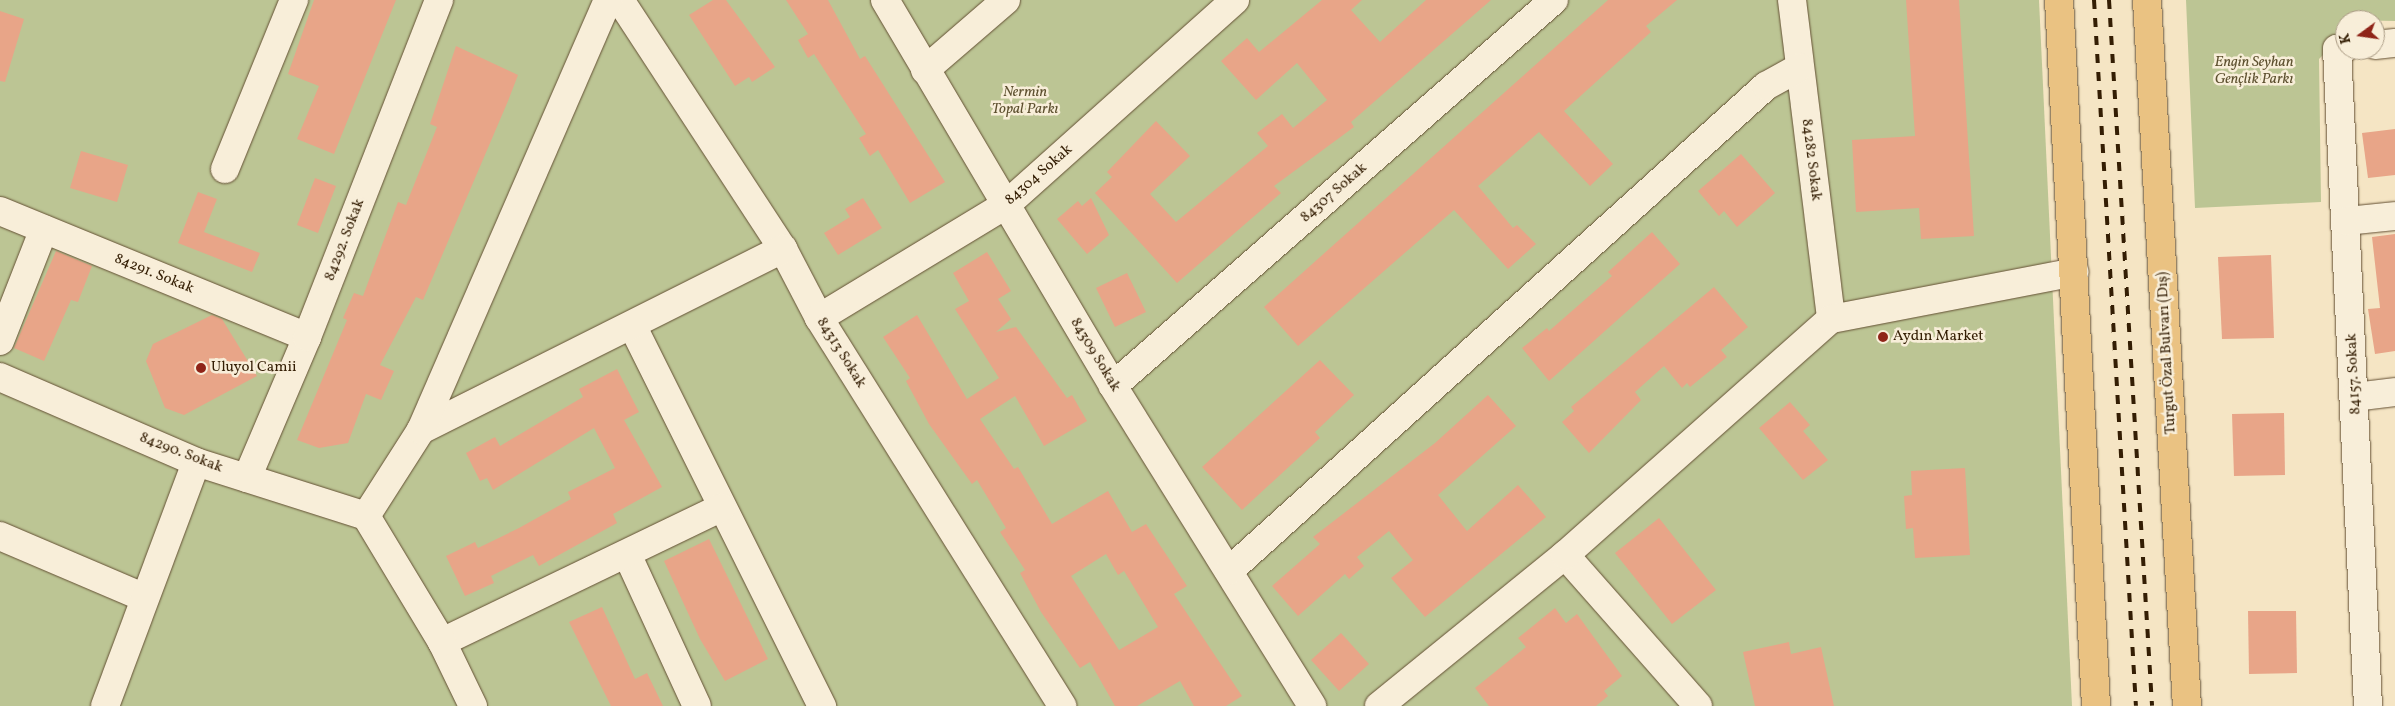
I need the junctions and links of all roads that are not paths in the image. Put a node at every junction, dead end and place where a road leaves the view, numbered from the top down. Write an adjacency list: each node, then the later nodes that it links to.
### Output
1 (294, 0): 15 (street)
2 (439, 0): 26 (street, 84292. Sokak)
3 (608, 0): 32 (street)
4 (620, 0): 21 (street, 84313 Sokak)
5 (885, 0): 14 (street, 84309 Sokak)
6 (1006, 0): 14 (street)
7 (1235, 0): 16 (street, 84304 Sokak)
8 (1554, 0): 29 (street, 84307 Sokak)
9 (1792, 0): 13 (street, 84282 Sokak)
10 (2059, 0): 22 (main road)
11 (2147, 0): 52 (main road, Turgut Özal Bulvarı (Dış))
12 (2338, 60): 19 (street, 84157. Sokak)
13 (1799, 68): 24 (street, 84282 Sokak); 40 (street)
14 (925, 70): 16 (street, 84309 Sokak)
15 (225, 169)
16 (1007, 204): 23 (street, 84304 Sokak); 29 (street, 84309 Sokak)
17 (0, 211): 20 (street, 84291. Sokak)
18 (2395, 216): 19 (street)
19 (2347, 221): 31 (street, 84157. Sokak)
20 (44, 229): 26 (street, 84291. Sokak); 27 (street)
21 (783, 249): 23 (street, 84313 Sokak); 25 (street)
22 (2074, 272): 24 (street); 51 (main road)
23 (819, 318): 47 (street, 84313 Sokak)
24 (1831, 319): 39 (street)
25 (633, 327): 32 (street); 35 (street)
26 (308, 337): 34 (street, 84292. Sokak)
27 (0, 342)
28 (0, 377): 33 (street, 84290. Sokak)
29 (1113, 386): 40 (street, 84309 Sokak)
30 (2395, 392): 31 (street)
31 (2355, 397): 53 (street, 84157. Sokak)
32 (421, 430): 36 (street)
33 (196, 462): 34 (street, 84290. Sokak); 41 (street)
34 (247, 478): 36 (street, 84290. Sokak)
35 (721, 508): 38 (street); 46 (street)
36 (366, 516): 42 (street)
37 (0, 536): 41 (street)
38 (627, 554): 42 (street); 45 (street)
39 (1565, 555): 49 (street); 50 (street)
40 (1229, 571): 48 (street, 84309 Sokak)
41 (142, 597): 43 (street)
42 (442, 642): 44 (street)
43 (105, 706)
44 (474, 706)
45 (697, 706)
46 (822, 706)
47 (1062, 706)
48 (1312, 706)
49 (1379, 706)
50 (1698, 706)
51 (2096, 706)
52 (2187, 706)
53 (2368, 706)

